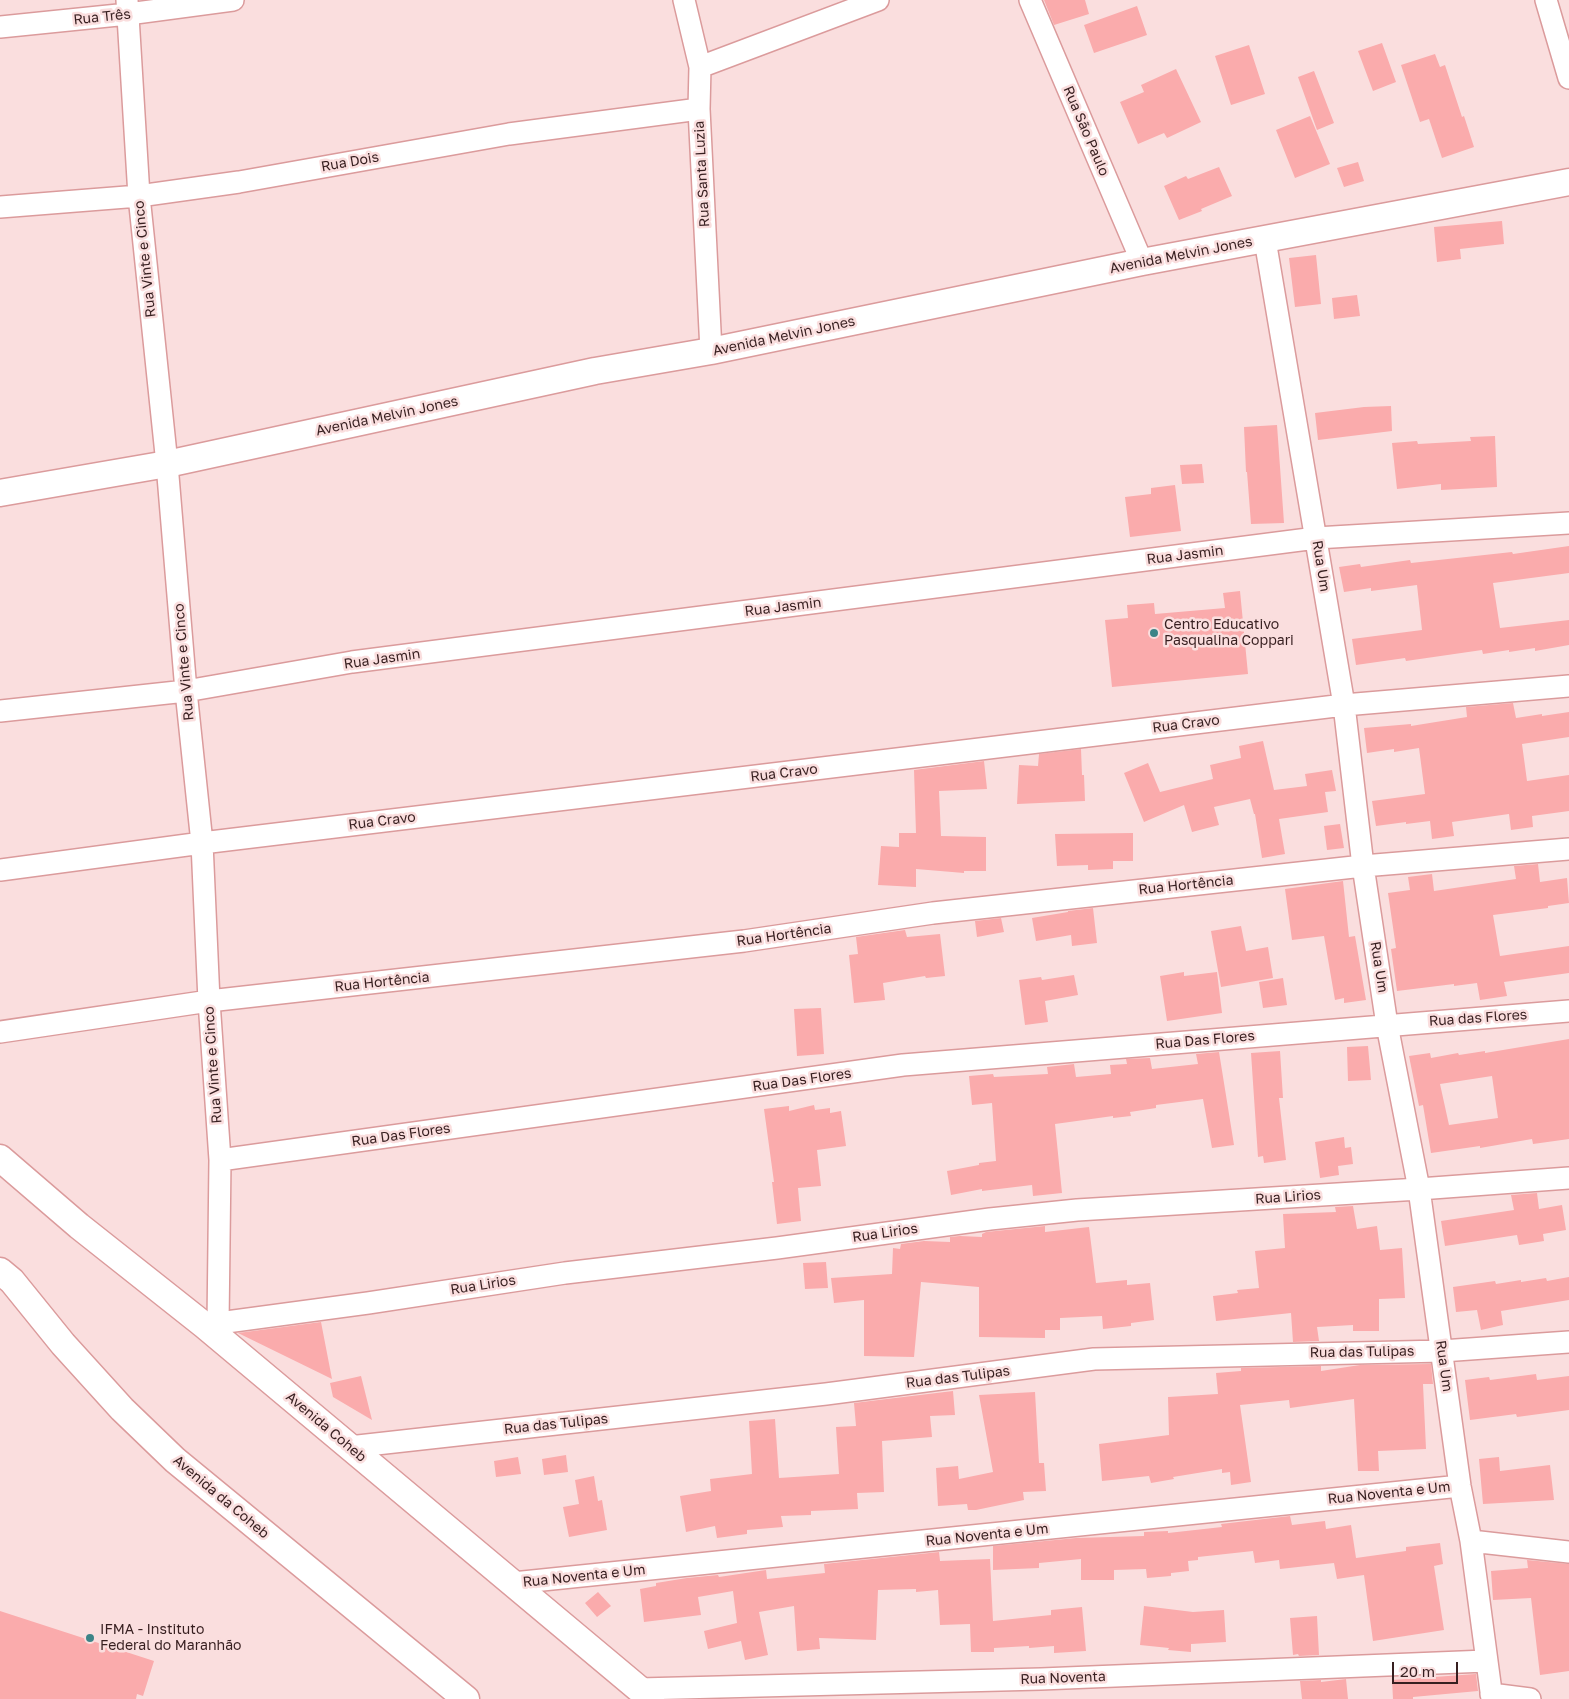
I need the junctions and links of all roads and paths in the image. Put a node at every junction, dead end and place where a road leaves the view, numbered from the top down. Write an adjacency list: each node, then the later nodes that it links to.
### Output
1 (233, 0): 6 (street, Rua Três)
2 (684, 0): 8 (street, Rua Santa Luzia)
3 (878, 0): 8 (street)
4 (1030, 0): 15 (street, Rua São Paulo)
5 (1546, 0): 9 (street)
6 (128, 7): 7 (street, Rua Três); 12 (street, Rua Vinte e Cinco)
7 (0, 27)
8 (700, 67): 10 (street, Rua Santa Luzia)
9 (1569, 78)
10 (699, 109): 12 (street, Rua Dois); 16 (street, Rua Santa Luzia)
11 (1569, 182): 14 (main road, Avenida Melvin Jones)
12 (139, 196): 13 (street, Rua Dois); 17 (street, Rua Vinte e Cinco)
13 (0, 207)
14 (1265, 240): 15 (main road, Avenida Melvin Jones); 20 (street, Rua Um)
15 (1142, 262): 16 (main road, Avenida Melvin Jones)
16 (711, 351): 17 (main road, Avenida Melvin Jones)
17 (167, 464): 18 (main road, Avenida Melvin Jones); 22 (street, Rua Vinte e Cinco)
18 (0, 493)
19 (1569, 523): 20 (street, Rua Jasmin)
20 (1316, 538): 22 (street, Rua Jasmin); 23 (street, Rua Um)
21 (1569, 686): 23 (street, Rua Cravo)
22 (186, 690): 24 (street, Rua Jasmin); 25 (street, Rua Vinte e Cinco)
23 (1344, 705): 25 (street, Rua Cravo); 27 (street, Rua Um)
24 (0, 711)
25 (202, 843): 28 (street, Rua Cravo); 29 (street, Rua Vinte e Cinco)
26 (1569, 849): 27 (street, Rua Hortência)
27 (1363, 866): 29 (street, Rua Hortência); 31 (street, Rua Um)
28 (0, 870)
29 (209, 1001): 32 (street, Rua Hortência); 34 (street, Rua Vinte e Cinco)
30 (1569, 1010): 31 (street, Rua das Flores)
31 (1387, 1025): 34 (street, Rua Das Flores); 36 (street, Rua Um)
32 (0, 1032)
33 (0, 1158): 38 (main road, Avenida Coheb)
34 (220, 1160): 38 (street, Rua Vinte e Cinco)
35 (1569, 1178): 36 (street, Rua Lirios)
36 (1418, 1189): 38 (street, Rua Lirios); 40 (street, Rua Um)
37 (0, 1271): 49 (main road, Avenida da Coheb)
38 (211, 1325): 41 (main road, Avenida Coheb)
39 (1569, 1342): 40 (street, Rua das Tulipas)
40 (1442, 1351): 41 (street, Rua das Tulipas); 42 (street, Rua Um)
41 (349, 1447): 45 (main road, Avenida Coheb)
42 (1460, 1486): 43 (street, Rua Um); 45 (street, Rua Noventa e Um)
43 (1471, 1541): 44 (street); 46 (street, Rua Um)
44 (1569, 1552)
45 (513, 1584): 47 (main road, Avenida Coheb)
46 (1486, 1661): 47 (street, Rua Noventa); 48 (street, Rua Um)
47 (645, 1694)
48 (1492, 1696): 50 (street, Rua Um)
49 (466, 1699)
50 (1530, 1699)

